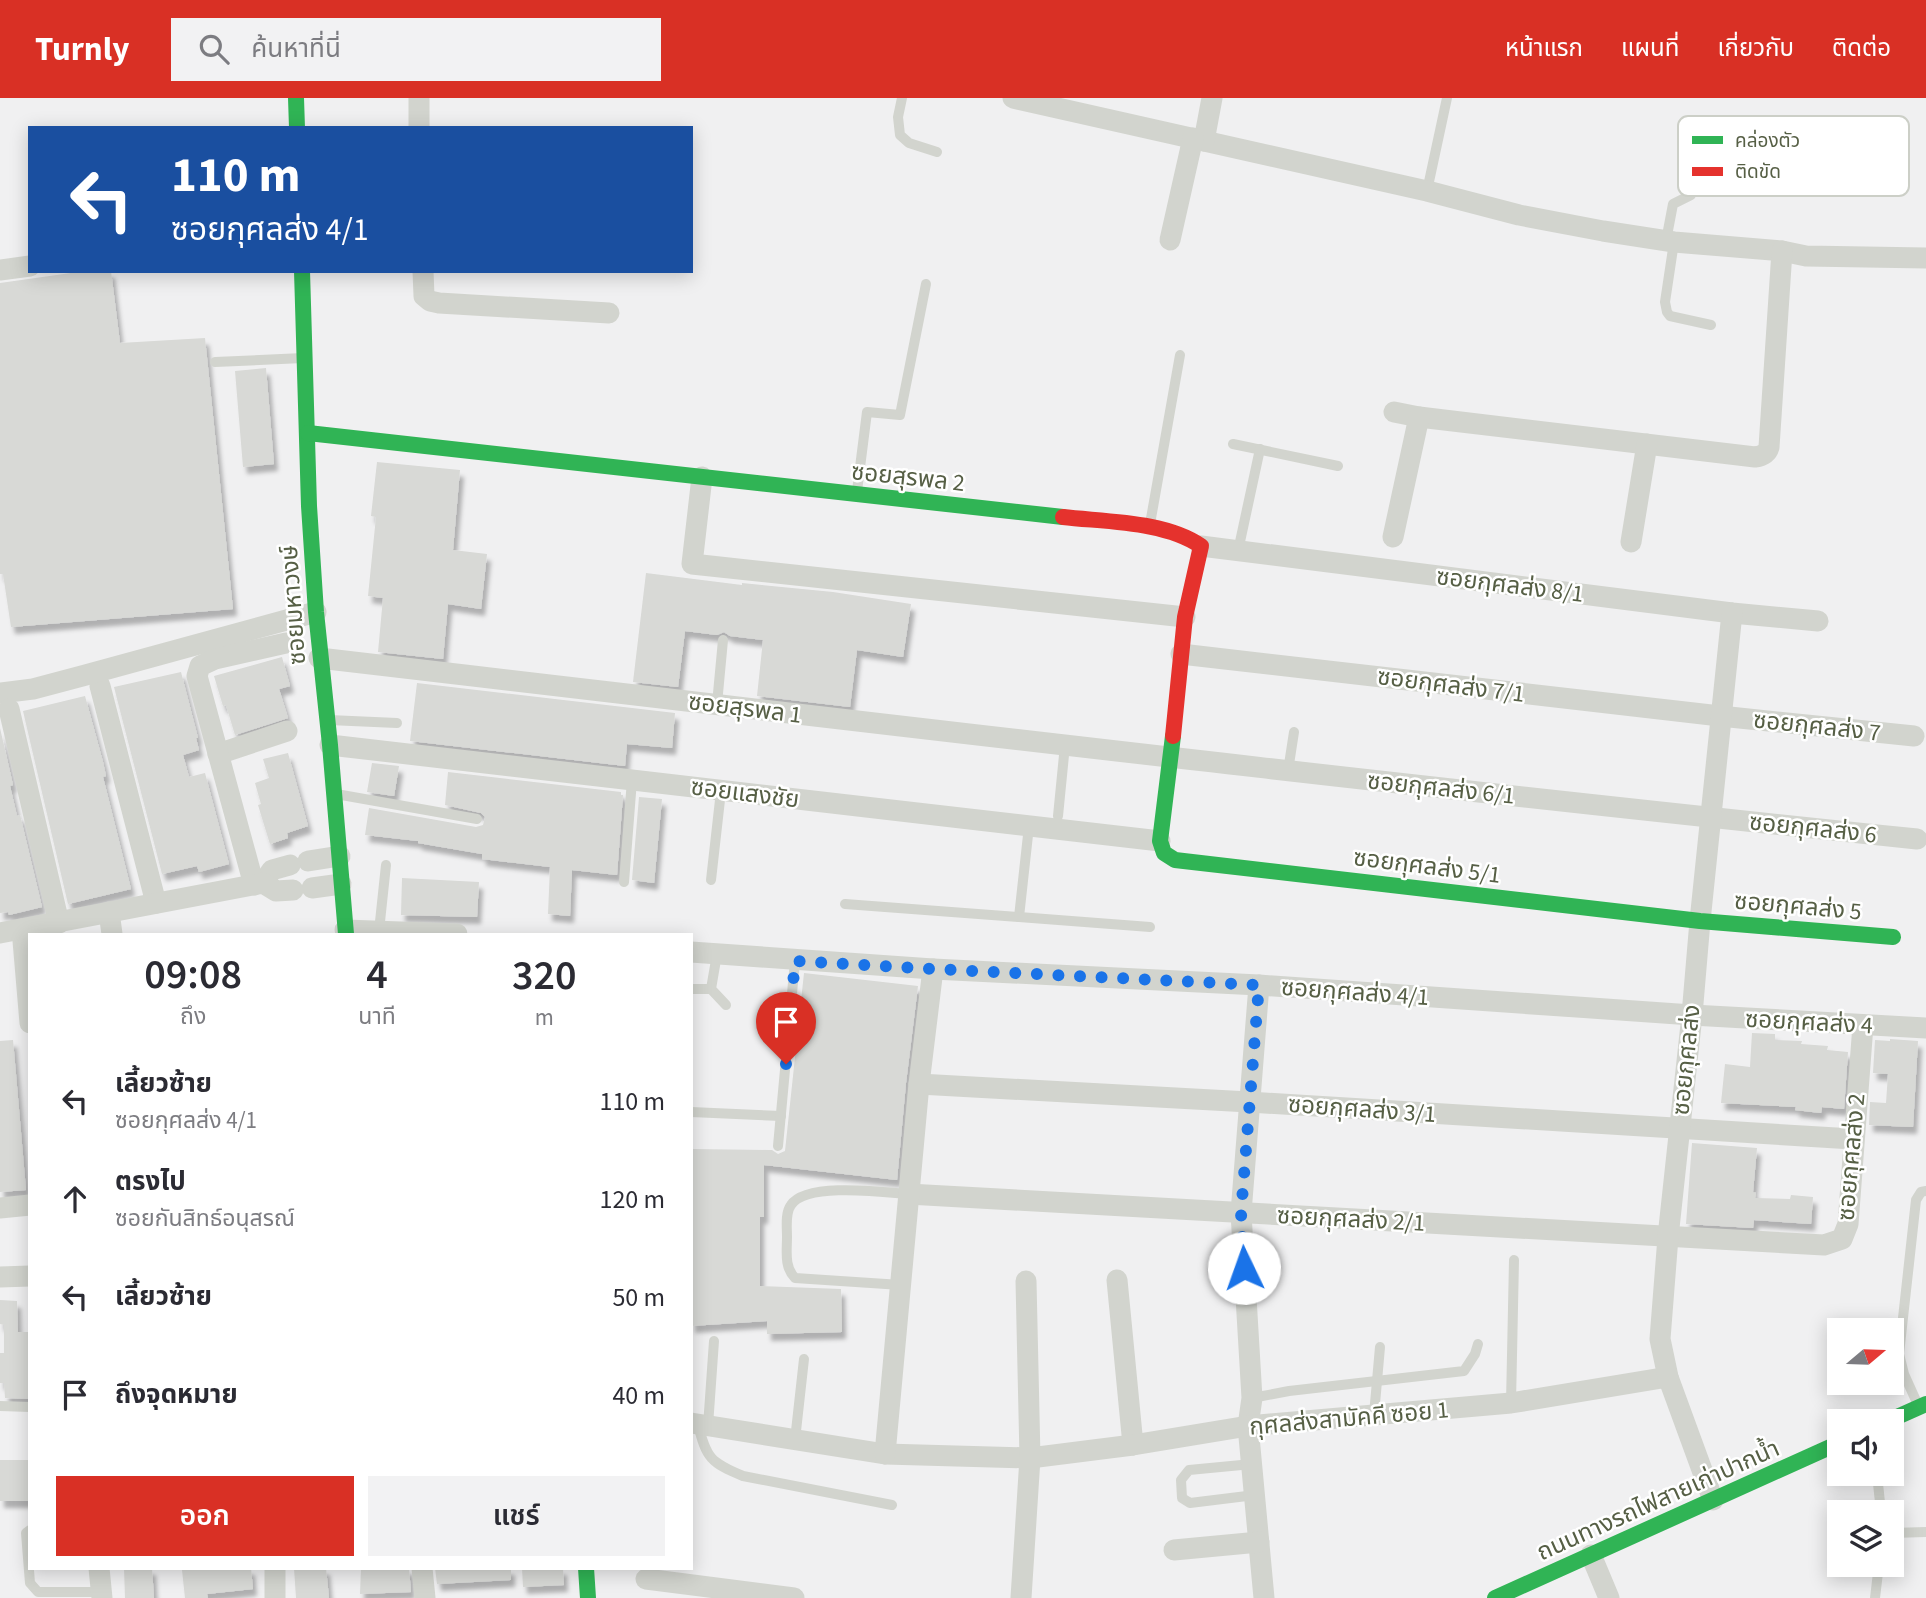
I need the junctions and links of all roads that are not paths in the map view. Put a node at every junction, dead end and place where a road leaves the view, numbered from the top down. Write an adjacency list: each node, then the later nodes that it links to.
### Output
1 (296, 98): 7 (street)
2 (419, 98): 8 (street)
3 (902, 98): 10 (lane)
4 (1013, 98): 9 (street)
5 (1212, 98): 9 (street)
6 (1447, 98): 11 (lane)
7 (298, 126)
8 (419, 126)
9 (1198, 140): 11 (street); 13 (street)
10 (937, 152)
11 (1427, 191): 14 (street)
12 (1689, 196): 14 (lane)
13 (1170, 240)
14 (1670, 241): 15 (street); 23 (lane)
15 (1782, 251): 16 (street); 31 (street)
16 (1926, 258)
17 (28, 266): 18 (street)
18 (0, 270)
19 (302, 273): 25 (street, ซอยมหาวงษ์)
20 (423, 273): 22 (street)
21 (926, 284): 35 (lane)
22 (609, 313)
23 (1711, 325)
24 (1180, 355): 36 (lane)
25 (305, 358): 26 (lane); 29 (street, ซอยมหาวงษ์)
26 (215, 362)
27 (1394, 412): 28 (street)
28 (1419, 417): 31 (street); 37 (street)
29 (308, 433): 34 (street, ซอยสุรพล 2); 41 (street, ซอยมหาวงษ์)
30 (1233, 444): 32 (lane)
31 (1647, 444): 38 (street)
32 (1260, 449): 33 (lane); 40 (lane)
33 (1338, 466)
34 (702, 477): 35 (street, ซอยสุรพล 2); 43 (street)
35 (856, 494): 36 (street, ซอยสุรพล 2)
36 (1149, 527): 39 (street, ซอยสุรพล 2)
37 (1393, 537)
38 (1631, 542)
39 (1201, 546): 40 (street, ซอยกุศลส่ง 8/1); 43 (street)
40 (1238, 551): 42 (street, ซอยกุศลส่ง 8/1)
41 (316, 611): 48 (street, ซอยมหาวงษ์); 50 (street)
42 (1732, 612): 44 (street, ซอยกุศลส่ง 8/1); 52 (street, ซอยกุศลส่ง)
43 (1185, 617): 47 (street)
44 (1818, 621)
45 (723, 640): 51 (lane)
46 (286, 643): 60 (street)
47 (1181, 654): 52 (street, ซอยกุศลส่ง 7/1); 61 (street)
48 (319, 658): 51 (street, ซอยสุรพล 1); 53 (street, ซอยมหาวงษ์)
49 (100, 686): 78 (street)
50 (5, 701): 83 (street)
51 (717, 704): 59 (street, ซอยสุรพล 1)
52 (1720, 716): 57 (street, ซอยกุศลส่ง 7); 67 (street, ซอยกุศลส่ง)
53 (327, 719): 54 (lane); 58 (street, ซอยมหาวงษ์)
54 (397, 723)
55 (287, 731): 60 (street)
56 (1294, 732): 62 (lane)
57 (1914, 736)
58 (330, 745): 63 (street, ซอยแสงชัย); 65 (street, ซอยมหาวงษ์)
59 (1065, 745): 61 (street, ซอยสุรพล 1); 66 (lane)
60 (218, 754): 76 (street)
61 (1171, 758): 62 (street, ซอยกุศลส่ง 6/1); 71 (street)
62 (1288, 771): 67 (street, ซอยกุศลส่ง 6/1)
63 (632, 780): 64 (street, ซอยแสงชัย); 75 (lane)
64 (721, 791): 69 (street, ซอยแสงชัย); 74 (lane)
65 (333, 793): 68 (lane); 72 (street, ซอยมหาวงษ์)
66 (1058, 816)
67 (1710, 818): 70 (street, ซอยกุศลส่ง 6); 82 (street, ซอยกุศลส่ง)
68 (477, 819)
69 (1029, 826): 71 (street, ซอยแสงชัย); 81 (lane)
70 (1917, 839)
71 (1160, 841): 82 (street, ซอยกุศลส่ง 5/1)
72 (340, 856): 76 (street); 77 (street, ซอยมหาวงษ์)
73 (386, 865): 86 (lane)
74 (712, 880)
75 (624, 882)
76 (259, 884): 77 (street); 78 (street)
77 (341, 884): 87 (street, ซอยมหาวงษ์)
78 (156, 904): 80 (street)
79 (845, 904): 81 (lane)
80 (109, 912): 83 (street); 89 (street)
81 (1019, 917): 84 (lane)
82 (1700, 921): 91 (street, ซอยกุศลส่ง 5); 101 (street, ซอยกุศลส่ง)
83 (59, 923): 85 (street)
84 (1150, 927)
85 (22, 929): 88 (street); 99 (street)
86 (379, 931): 87 (street); 90 (street)
87 (345, 932)
88 (0, 933)
89 (112, 933)
90 (423, 933)
91 (1894, 937)
92 (693, 953): 93 (street, ซอยกุศลส่ง 4/1)
93 (716, 954): 94 (street, ซอยกุศลส่ง 4/1); 98 (lane)
94 (795, 961): 95 (street, ซอยกุศลส่ง 4/1); 107 (lane)
95 (933, 969): 96 (street, ซอยกุศลส่ง 4/1); 104 (street)
96 (1259, 985): 101 (street, ซอยกุศลส่ง 4/1); 105 (street)
97 (693, 989): 98 (lane)
98 (711, 989): 100 (lane)
99 (28, 1000)
100 (726, 1005)
101 (1692, 1015): 102 (street, ซอยกุศลส่ง 4); 108 (street, ซอยกุศลส่ง)
102 (1863, 1025): 103 (street, ซอยกุศลส่ง 4); 109 (street, ซอยกุศลส่ง 2)
103 (1926, 1028)
104 (919, 1084): 105 (street, ซอยกุศลส่ง 3/1); 112 (street)
105 (1249, 1102): 108 (street, ซอยกุศลส่ง 3/1); 115 (street)
106 (693, 1112): 107 (lane)
107 (781, 1116): 110 (lane)
108 (1678, 1130): 109 (street, ซอยกุศลส่ง 3/1); 116 (street, ซอยกุศลส่ง)
109 (1853, 1139): 116 (street, ซอยกุศลส่ง 2)
110 (778, 1146)
111 (1926, 1191): 132 (lane)
112 (908, 1194): 115 (street, ซอยกุศลส่ง 2/1); 122 (street); 122 (lane)
113 (28, 1205): 114 (street)
114 (0, 1208)
115 (1241, 1213): 116 (street, ซอยกุศลส่ง 2/1); 129 (street)
116 (1668, 1237): 127 (street, ซอยกุศลส่ง)
117 (1514, 1260): 130 (lane)
118 (28, 1276): 119 (street)
119 (0, 1277)
120 (1117, 1280): 139 (street)
121 (1026, 1281): 142 (street)
122 (901, 1285): 141 (street)
123 (714, 1341): 136 (lane)
124 (1478, 1344): 128 (lane)
125 (1380, 1347): 128 (lane)
126 (804, 1359): 138 (lane)
127 (1668, 1377): 130 (street, กุศลส่งสามัคคี ซอย 1); 145 (street, ซอยกุศลส่ง)
128 (1377, 1381): 129 (lane); 135 (lane)
129 (1252, 1398): 137 (street)
130 (1511, 1403): 135 (street, กุศลส่งสามัคคี ซอย 1)
131 (0, 1406): 133 (lane)
132 (1922, 1406): 134 (street)
133 (28, 1407)
134 (1904, 1414)
135 (1374, 1415): 137 (street, กุศลส่งสามัคคี ซอย 1)
136 (699, 1424): 138 (street, กุศลส่งสามัคคี ซอย 1); 146 (lane)
137 (1248, 1426): 139 (street, กุศลส่งสามัคคี ซอย 1); 143 (street)
138 (795, 1440): 141 (street, กุศลส่งสามัคคี ซอย 1)
139 (1133, 1445): 142 (street, กุศลส่งสามัคคี ซอย 1)
140 (1827, 1448): 145 (street, ถนนทางรถไฟสายเก่าปากน้ำ)
141 (885, 1454): 142 (street, กุศลส่งสามัคคี ซอย 1)
142 (1030, 1458): 167 (street)
143 (1252, 1464): 144 (street); 144 (lane)
144 (1255, 1495): 150 (street)
145 (1713, 1500): 152 (street, ถนนทางรถไฟสายเก่าปากน้ำ)
146 (892, 1504)
147 (28, 1532): 153 (lane)
148 (1926, 1532): 149 (lane)
149 (1904, 1533)
150 (1259, 1542): 151 (street); 168 (street)
151 (1174, 1550)
152 (1591, 1555): 169 (street, ถนนทางรถไฟสายเก่าปากน้ำ); 170 (street)
153 (28, 1558)
154 (29, 1570): 162 (lane)
155 (99, 1570): 162 (street)
156 (275, 1570): 163 (street)
157 (422, 1570): 164 (street)
158 (586, 1570): 165 (street)
159 (1877, 1577): 171 (lane)
160 (646, 1579): 161 (street)
161 (711, 1593): 166 (street)
162 (101, 1595)
163 (275, 1598)
164 (425, 1598)
165 (589, 1598)
166 (794, 1598)
167 (1021, 1598)
168 (1264, 1598)
169 (1494, 1598)
170 (1609, 1598)
171 (1875, 1598)

